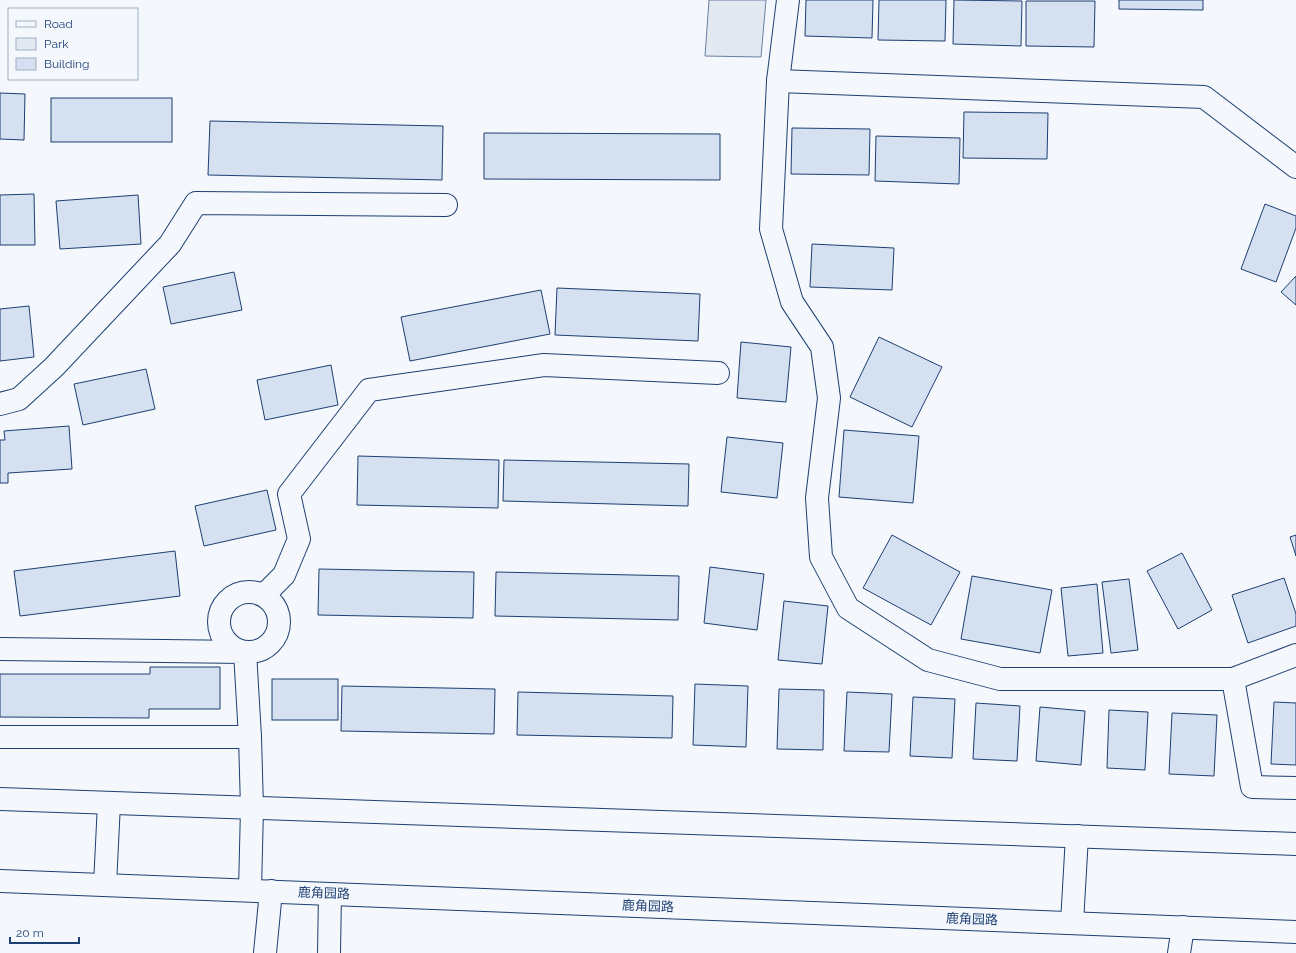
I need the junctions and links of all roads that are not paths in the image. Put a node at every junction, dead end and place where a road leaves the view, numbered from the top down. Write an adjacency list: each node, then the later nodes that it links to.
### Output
1 (788, 0): 2 (street)
2 (778, 81): 3 (street); 11 (street)
3 (1296, 167)
4 (446, 206): 6 (street)
5 (718, 373): 7 (street)
6 (0, 404)
7 (264, 595): 9 (street); 9 (street)
8 (0, 649): 9 (street)
9 (245, 652): 13 (street)
10 (1296, 654): 11 (street)
11 (1234, 679): 14 (street)
12 (0, 737): 13 (street)
13 (250, 737): 17 (street)
14 (1296, 788)
15 (0, 799): 16 (street)
16 (109, 803): 17 (street); 21 (street)
17 (252, 808): 18 (street); 22 (street)
18 (1077, 836): 19 (street); 24 (street)
19 (1296, 844)
20 (0, 880): 21 (street, 鹿角园路)
21 (105, 885): 22 (street, 鹿角园路)
22 (261, 891): 23 (street, 鹿角园路); 27 (street)
23 (330, 894): 24 (street, 鹿角园路); 28 (street)
24 (1072, 923): 25 (street, 鹿角园路)
25 (1183, 927): 26 (street, 鹿角园路); 29 (street)
26 (1296, 932)
27 (265, 953)
28 (329, 953)
29 (1179, 953)

